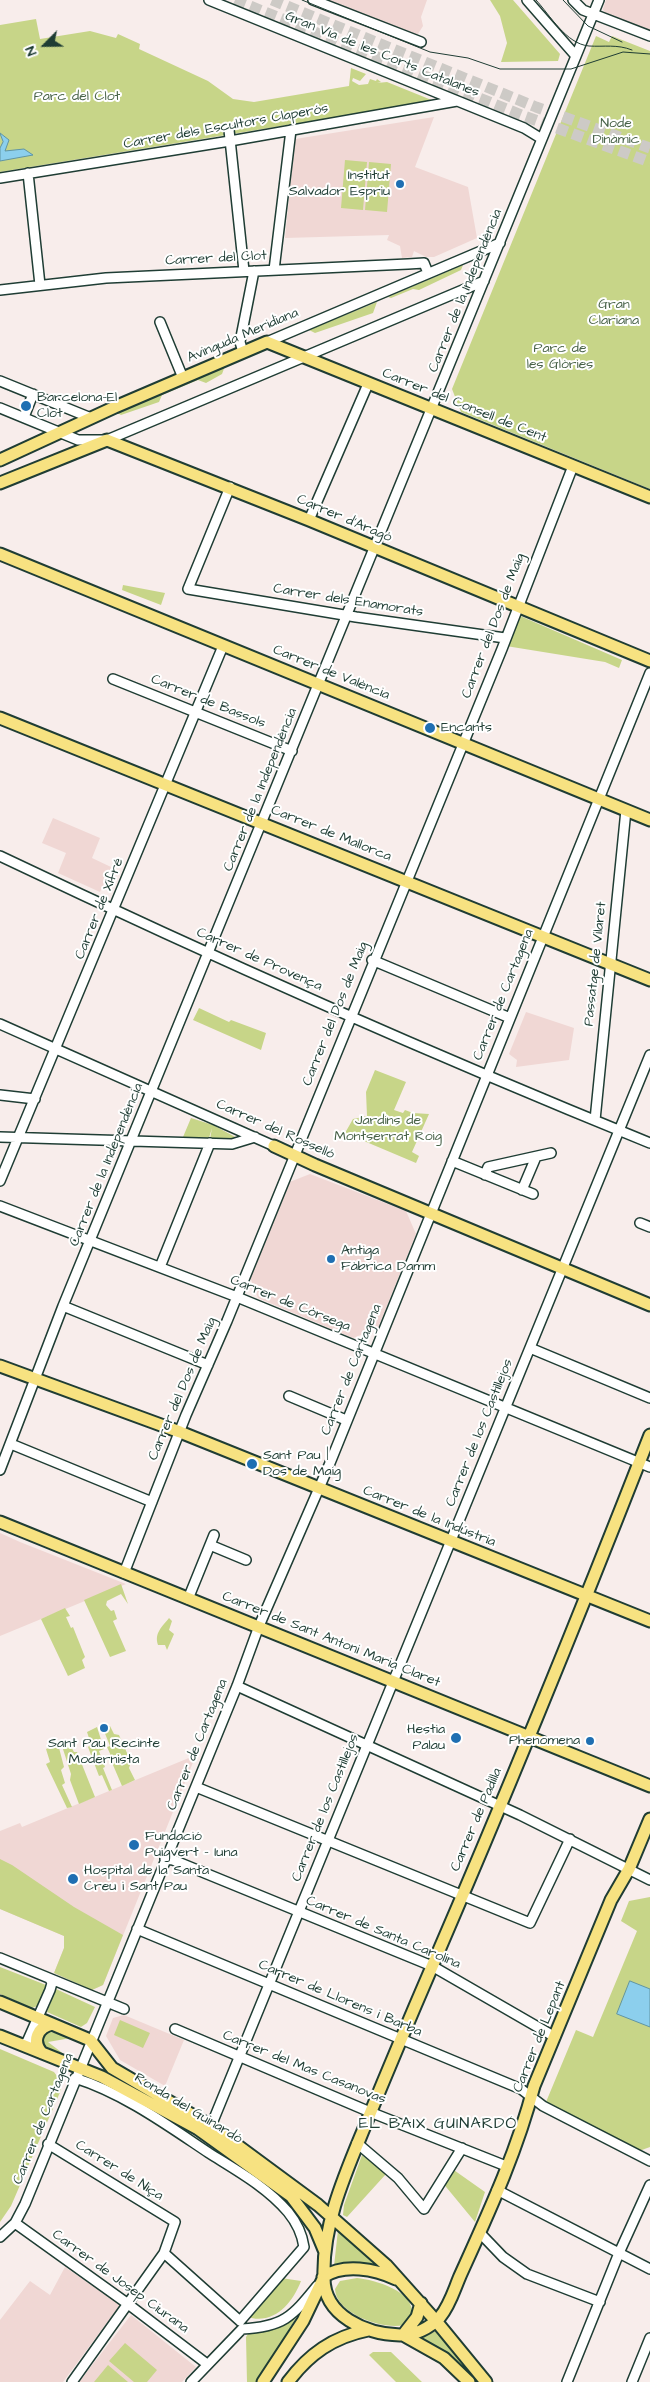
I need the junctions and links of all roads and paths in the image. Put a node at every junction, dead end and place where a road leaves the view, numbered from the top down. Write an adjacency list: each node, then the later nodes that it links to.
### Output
1 (209, 0): 10 (street, Gran Via de les Corts Catalanes)
2 (313, 0): 8 (street)
3 (527, 0): 9 (street)
4 (574, 0): 6 (street)
5 (599, 0): 6 (street, Carrer de la Independència)
6 (593, 14): 7 (street); 9 (street, Carrer de la Independència)
7 (650, 36)
8 (421, 42)
9 (576, 56): 13 (street, Carrer de la Independència)
10 (457, 101): 12 (street, Carrer dels Escultors Claperós); 13 (street, Gran Via de les Corts Catalanes)
11 (229, 130): 14 (street)
12 (291, 130): 14 (street, Carrer dels Escultors Claperós); 18 (street)
13 (542, 139): 17 (street, Carrer de la Independència)
14 (230, 141): 15 (street, Carrer dels Escultors Claperós); 19 (street)
15 (28, 173): 16 (street, Carrer dels Escultors Claperós); 23 (street)
16 (0, 178)
17 (500, 243): 21 (street, Avinguda Meridiana); 22 (street, Carrer de la Independència)
18 (274, 270): 20 (street, Carrer del Clot); 21 (street, Carrer del Clot)
19 (244, 271): 20 (street, Carrer del Clot); 23 (street, Carrer del Clot)
20 (254, 271): 27 (street)
21 (428, 273): 26 (street, Avinguda Meridiana)
22 (484, 281): 28 (street); 34 (street, Carrer de la Independència)
23 (40, 286): 24 (street, Carrer del Clot)
24 (0, 290)
25 (160, 322): 29 (street)
26 (267, 342): 27 (main road, Avinguda Meridiana); 28 (main road, Carrer del Consell de Cent)
27 (244, 352): 29 (main road, Avinguda Meridiana)
28 (304, 358): 31 (main road, Carrer del Consell de Cent); 38 (street)
29 (183, 378): 36 (main road, Avinguda Meridiana)
30 (0, 381): 32 (street)
31 (368, 384): 34 (main road, Carrer del Consell de Cent); 44 (street)
32 (33, 394): 35 (street); 36 (street)
33 (0, 408): 35 (street, Carrer d'Aragó)
34 (433, 410): 40 (main road, Carrer del Consell de Cent); 45 (street, Carrer de la Independència)
35 (24, 417): 37 (street, Carrer d'Aragó)
36 (91, 418): 37 (main road, Avinguda Meridiana)
37 (60, 432): 38 (street, Carrer d'Aragó); 39 (main road, Avinguda Meridiana)
38 (108, 440): 41 (main road); 42 (main road, Carrer d'Aragó)
39 (0, 460)
40 (572, 466): 43 (main road, Carrer del Consell de Cent); 47 (street, Carrer del Dos de Maig)
41 (0, 483)
42 (230, 487): 44 (main road, Carrer d'Aragó); 48 (street, Carrer dels Enamorats)
43 (650, 497)
44 (309, 520): 45 (main road, Carrer d'Aragó)
45 (375, 548): 47 (main road, Carrer d'Aragó); 48 (street, Carrer de la Independència)
46 (1, 558): 50 (main road, Carrer de València)
47 (517, 605): 49 (street, Carrer del Dos de Maig); 51 (main road, Carrer d'Aragó)
48 (348, 615): 49 (street, Carrer dels Enamorats); 54 (street, Carrer de la Independència)
49 (505, 638): 57 (street, Carrer del Dos de Maig)
50 (223, 646): 54 (main road, Carrer de València); 55 (street, Carrer de Xifré)
51 (650, 661)
52 (650, 673): 60 (street, Carrer de Cartagena)
53 (113, 678): 55 (street, Carrer de Bassols)
54 (320, 684): 57 (main road, Carrer de València); 58 (street, Carrer de la Independència)
55 (197, 712): 58 (street, Carrer de Bassols); 59 (street, Carrer de Xifré)
56 (0, 718): 59 (main road, Carrer de Mallorca)
57 (462, 742): 60 (main road, Carrer de València); 65 (street, Carrer del Dos de Maig)
58 (292, 751): 63 (street, Carrer de la Independència)
59 (166, 784): 63 (main road, Carrer de Mallorca); 66 (street, Carrer de Xifré)
60 (598, 798): 61 (main road, Carrer de València); 67 (street, Carrer de Cartagena)
61 (626, 810): 62 (main road, Carrer de València); 70 (street, Passatge de Vilaret)
62 (650, 820)
63 (263, 823): 65 (main road, Carrer de Mallorca); 68 (street, Carrer de la Independència)
64 (0, 856): 66 (street, Carrer de Provença)
65 (406, 881): 67 (main road, Carrer de Mallorca); 69 (street, Carrer del Dos de Maig)
66 (114, 909): 68 (street, Carrer de Provença); 75 (street, Carrer de Xifré)
67 (543, 936): 70 (main road, Carrer de Mallorca); 73 (street, Carrer de Cartagena)
68 (209, 954): 72 (street, Carrer de Provença); 78 (street, Carrer de la Independència)
69 (372, 960): 72 (street, Carrer del Dos de Maig); 73 (street)
70 (610, 964): 71 (main road, Carrer de Mallorca); 81 (street, Passatge de Vilaret)
71 (650, 980)
72 (350, 1016): 77 (street, Carrer de Provença); 91 (street, Carrer del Dos de Maig)
73 (510, 1018): 77 (street, Carrer de Cartagena)
74 (0, 1024): 75 (street, Carrer del Rosselló)
75 (56, 1049): 78 (street, Carrer del Rosselló); 80 (street, Carrer de Xifré)
76 (650, 1055): 82 (street, Carrer de los Castillejos)
77 (486, 1076): 81 (street, Carrer de Provença); 93 (street, Carrer de Cartagena)
78 (153, 1091): 84 (street, Carrer del Rosselló); 86 (street, Carrer de la Independència)
79 (0, 1095): 80 (street)
80 (35, 1099): 85 (street, Carrer de Xifré)
81 (595, 1120): 82 (street, Carrer de Provença)
82 (619, 1130): 88 (street, Carrer de Provença); 104 (street, Carrer de los Castillejos)
83 (0, 1137): 85 (street)
84 (255, 1137): 87 (street); 89 (street, Carrer del Rosselló)
85 (18, 1138): 86 (street); 95 (street, Carrer de Xifré)
86 (132, 1140): 87 (street); 102 (street, Carrer de la Independència)
87 (210, 1143): 103 (street)
88 (650, 1143)
89 (274, 1146): 91 (main road, Carrer del Rosselló)
90 (551, 1153): 92 (street)
91 (294, 1156): 99 (main road, Carrer del Rosselló); 105 (street, Carrer del Dos de Maig)
92 (536, 1157): 94 (street); 96 (street)
93 (452, 1161): 94 (street); 99 (street, Carrer de Cartagena)
94 (484, 1175): 96 (street)
95 (0, 1181)
96 (522, 1190): 97 (street)
97 (533, 1194)
98 (0, 1206): 102 (street, Carrer de Còrsega)
99 (431, 1212): 104 (main road, Carrer del Rosselló); 109 (street, Carrer de Cartagena)
100 (640, 1223): 101 (street)
101 (650, 1227)
102 (91, 1239): 103 (street, Carrer de Còrsega); 107 (street, Carrer de la Independència)
103 (160, 1267): 105 (street, Carrer de Còrsega)
104 (563, 1268): 106 (main road, Carrer del Rosselló); 108 (street, Carrer de los Castillejos)
105 (237, 1297): 109 (street, Carrer de Còrsega); 110 (street, Carrer del Dos de Maig)
106 (650, 1305)
107 (64, 1306): 110 (street); 112 (street, Carrer de la Independència)
108 (530, 1348): 114 (street); 115 (street, Carrer de los Castillejos)
109 (374, 1353): 115 (street, Carrer de Còrsega); 116 (street, Carrer de Cartagena)
110 (208, 1365): 117 (street, Carrer del Dos de Maig)
111 (0, 1366): 112 (main road, Carrer de la Indústria)
112 (35, 1379): 117 (main road, Carrer de la Indústria); 119 (street, Carrer de la Independència)
113 (289, 1396): 116 (street)
114 (650, 1398)
115 (507, 1408): 120 (street, Carrer de Còrsega); 127 (street, Carrer de los Castillejos)
116 (346, 1420): 123 (street, Carrer de Cartagena)
117 (180, 1432): 123 (main road, Carrer de la Indústria); 124 (street, Carrer del Dos de Maig)
118 (650, 1435): 120 (main road, Carrer de Padilla)
119 (11, 1444): 122 (street, Carrer de la Independència); 124 (street)
120 (639, 1463): 121 (street, Carrer de Còrsega); 131 (main road, Carrer de Padilla)
121 (650, 1467)
122 (0, 1470)
123 (319, 1488): 127 (main road, Carrer de la Indústria); 134 (street, Carrer de Cartagena)
124 (152, 1502): 130 (street, Carrer del Dos de Maig)
125 (0, 1522): 130 (main road, Carrer de Sant Antoni Maria Claret)
126 (214, 1535): 128 (street)
127 (450, 1542): 131 (main road, Carrer de la Indústria); 135 (street, Carrer de los Castillejos)
128 (210, 1545): 129 (street); 132 (street)
129 (246, 1560)
130 (124, 1573): 132 (main road, Carrer de Sant Antoni Maria Claret)
131 (585, 1595): 133 (main road, Carrer de la Indústria); 137 (main road, Carrer de Padilla)
132 (188, 1599): 134 (main road, Carrer de Sant Antoni Maria Claret)
133 (650, 1622)
134 (259, 1626): 135 (main road, Carrer de Sant Antoni Maria Claret); 136 (street, Carrer de Cartagena)
135 (394, 1680): 137 (main road, Carrer de Sant Antoni Maria Claret); 138 (street, Carrer de los Castillejos)
136 (237, 1686): 138 (street); 140 (street, Carrer de Cartagena)
137 (528, 1735): 139 (main road, Carrer de Sant Antoni Maria Claret); 141 (main road, Carrer de Padilla)
138 (366, 1746): 141 (street); 144 (street, Carrer de los Castillejos)
139 (650, 1786)
140 (196, 1787): 144 (street); 145 (street, Carrer de Cartagena)
141 (499, 1806): 143 (street); 148 (main road, Carrer de Padilla)
142 (650, 1819): 146 (main road, Carrer de Lepant)
143 (570, 1839): 146 (street); 148 (street)
144 (328, 1841): 148 (street); 149 (street, Carrer de los Castillejos)
145 (165, 1859): 149 (street, Carrer de Santa Carolina); 150 (street, Carrer de Cartagena)
146 (629, 1869): 147 (street); 162 (main road, Carrer de Lepant)
147 (650, 1880)
148 (462, 1894): 152 (main road, Carrer de Padilla)
149 (299, 1912): 152 (street, Carrer de Santa Carolina); 154 (street, Carrer de los Castillejos)
150 (137, 1929): 154 (street, Carrer de Llorens i Barba); 156 (street, Carrer de Cartagena)
151 (0, 1958): 153 (street)
152 (432, 1966): 162 (street, Carrer de Santa Carolina); 164 (main road, Carrer de Padilla)
153 (50, 1979): 156 (street); 158 (street)
154 (269, 1984): 164 (street, Carrer de Llorens i Barba); 167 (street, Carrer de los Castillejos)
155 (0, 2002): 158 (main road, Ronda del Guinardó)
156 (107, 2002): 157 (street); 163 (street, Carrer de Cartagena)
157 (124, 2009)
158 (38, 2017): 159 (main road, Ronda del Guinardó); 165 (street)
159 (52, 2024): 163 (main road, Ronda del Guinardó); 166 (main road)
160 (175, 2029): 167 (street, Carrer del Mas Casanovas)
161 (0, 2036): 165 (main road, Ronda del Guinardó)
162 (555, 2037): 169 (main road, Carrer de Lepant)
163 (90, 2040): 168 (street, Carrer de Cartagena); 171 (main road, Ronda del Guinardó)
164 (400, 2040): 169 (street, Carrer de Llorens i Barba); 170 (main road, Carrer de Padilla)
165 (22, 2045): 166 (main road, Ronda del Guinardó)
166 (42, 2053): 168 (main road, Ronda del Guinardó)
167 (240, 2055): 170 (street, Carrer del Mas Casanovas); 171 (street, Carrer de los Castillejos)
168 (77, 2073): 173 (street, Carrer de Cartagena); 184 (main road, Ronda del Guinardó); 193 (street, Ronda del Guinardó)
169 (531, 2097): 175 (street, Carrer de Llorens i Barba); 176 (main road, Carrer de Lepant)
170 (370, 2112): 172 (main road, Carrer de Padilla); 174 (street, Carrer del Mas Casanovas)
171 (211, 2126): 179 (main road, Ronda del Guinardó)
172 (357, 2143): 174 (street); 179 (main road, Carrer de Padilla)
173 (48, 2144): 180 (street, Carrer de Cartagena); 183 (street, Carrer de Niça)
174 (462, 2148): 176 (street, Carrer del Mas Casanovas)
175 (650, 2161)
176 (506, 2166): 178 (main road, Carrer de Lepant)
177 (650, 2186): 185 (street)
178 (498, 2190): 181 (main road, Carrer de Lepant); 185 (street)
179 (331, 2216): 184 (main road, Ronda del Guinardó); 188 (main road, Ronda del Guinardó)
180 (15, 2223): 182 (street, Carrer de Cartagena); 190 (street, Carrer de Josep Ciurana)
181 (480, 2233): 189 (street); 192 (main road, Carrer de Lepant)
182 (0, 2238)
183 (164, 2253): 190 (street); 193 (street)
184 (326, 2254): 187 (main road, Ronda del Guinardó)
185 (619, 2254): 186 (street); 189 (street)
186 (650, 2270)
187 (324, 2277): 188 (main road, Ronda del Guinardó); 193 (street); 194 (main road, Ronda del Guinardó); 200 (main road)
188 (400, 2280): 191 (main road, Ronda del Guinardó)
189 (600, 2302): 204 (street)
190 (128, 2304): 197 (street, Carrer de Josep Ciurana); 198 (street)
191 (421, 2304): 192 (main road, Ronda del Guinardó); 195 (main road)
192 (436, 2321): 195 (main road); 203 (main road, Ronda del Guinardó)
193 (241, 2325): 197 (street)
194 (368, 2330): 195 (main road, Ronda del Guinardó); 201 (main road)
195 (403, 2336): 202 (main road, Ronda del Guinardó)
196 (650, 2338): 205 (street)
197 (207, 2364): 199 (street)
198 (72, 2382)
199 (192, 2382)
200 (263, 2382)
201 (288, 2382)
202 (469, 2382)
203 (486, 2382)
204 (567, 2382)
205 (632, 2382)

